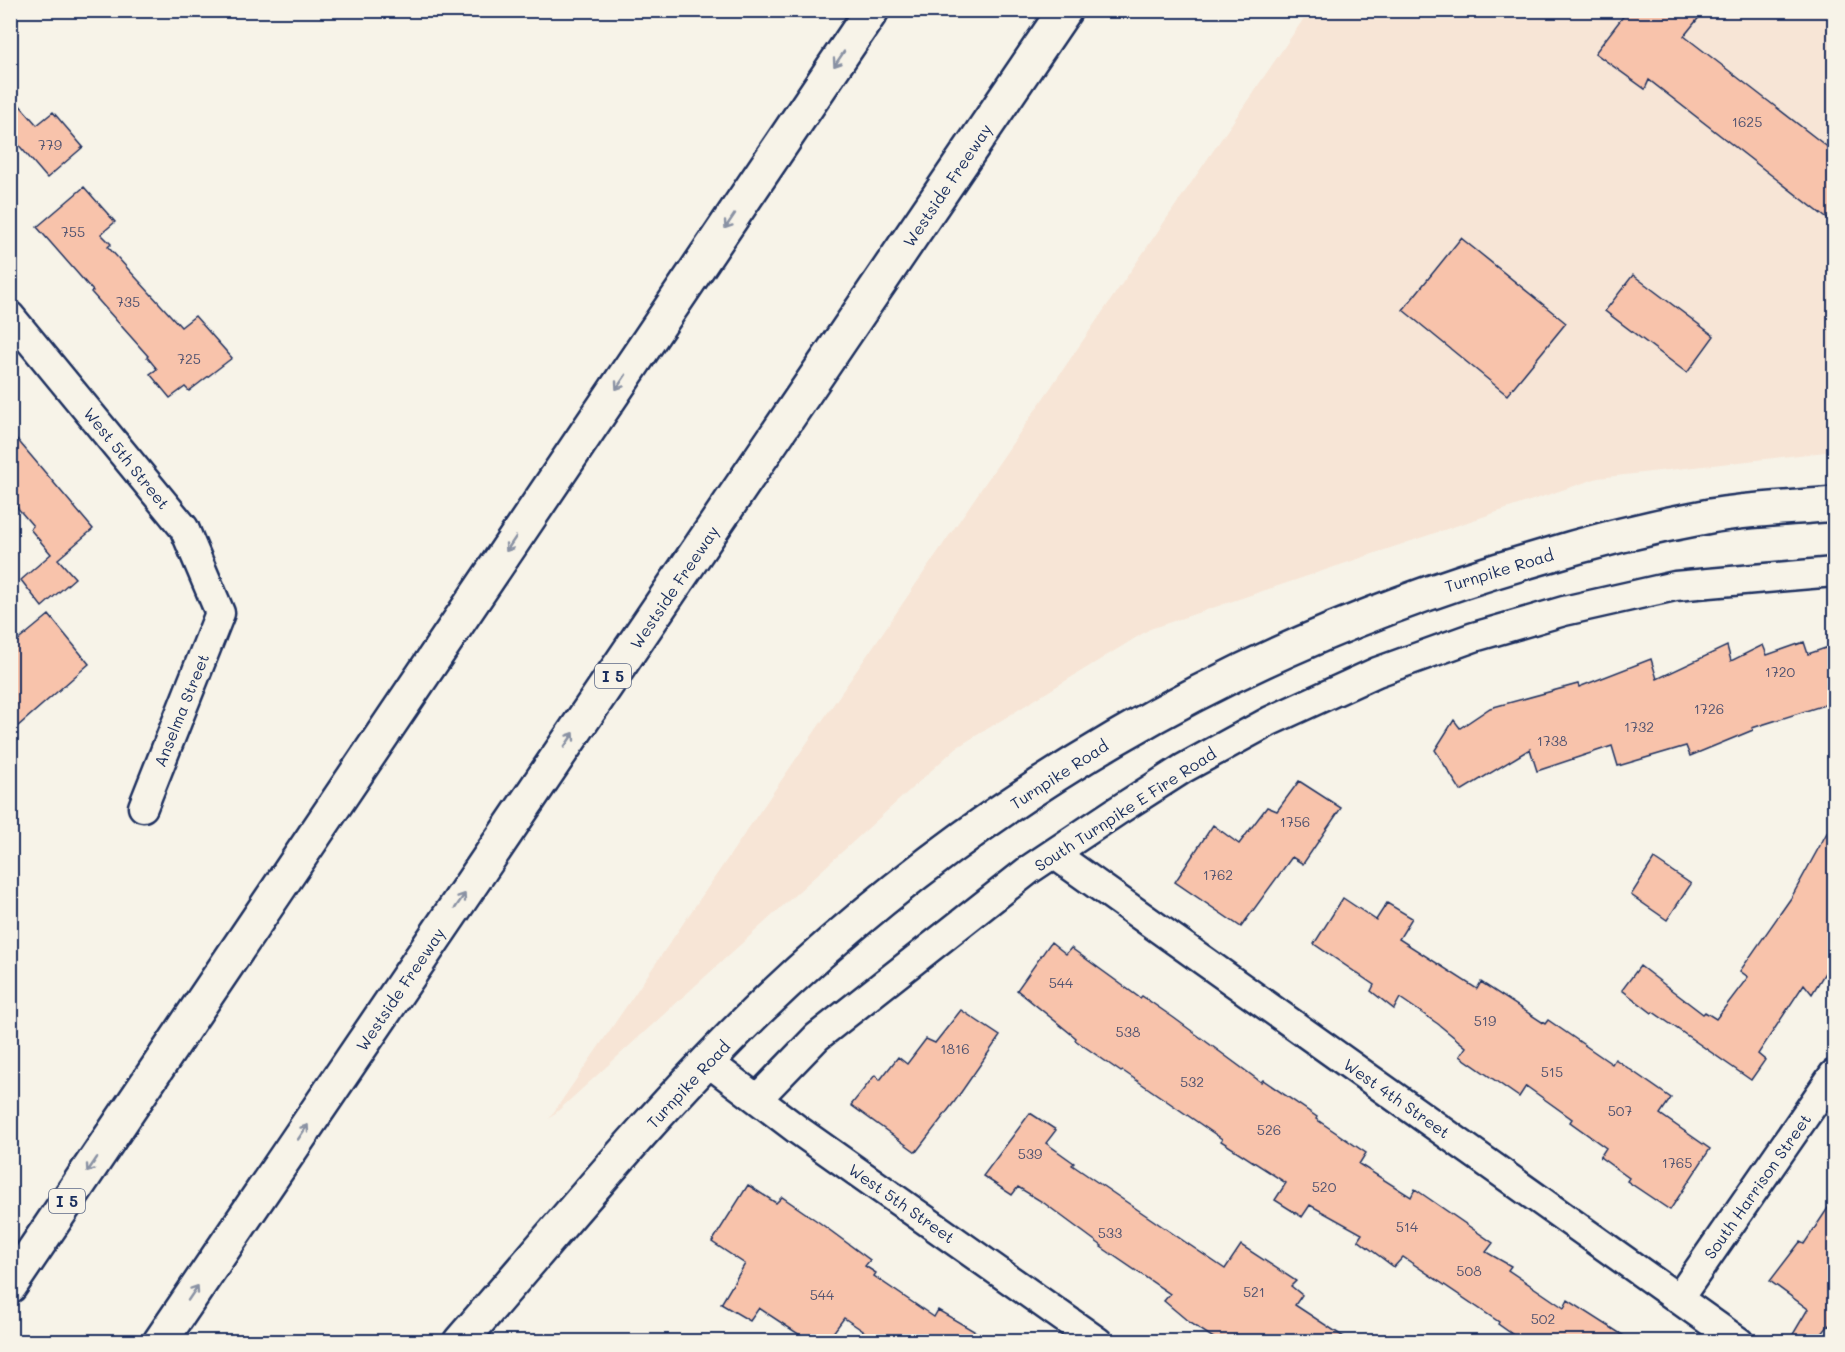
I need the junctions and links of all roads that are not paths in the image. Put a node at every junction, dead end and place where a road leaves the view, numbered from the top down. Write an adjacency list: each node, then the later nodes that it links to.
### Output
1 (872, 10): 12 (main road, I 5, one-way to 12)
2 (1065, 10): 14 (main road, Westside Freeway / I 5, one-way to 2)
3 (10, 316): 6 (street, West 5th Street)
4 (1834, 504): 9 (main road, Turnpike Road)
5 (1834, 572): 8 (street, South Turnpike E Fire Road)
6 (220, 613): 7 (street, Anselma Street)
7 (143, 807)
8 (1054, 854): 11 (street, South Turnpike E Fire Road); 13 (street, West 4th Street)
9 (708, 1062): 11 (street, West 5th Street); 15 (main road, Turnpike Road)
10 (1834, 1074): 13 (street, South Harrison Street)
11 (757, 1098): 16 (street, West 5th Street)
12 (10, 1286)
13 (1679, 1299): 17 (street, West 4th Street)
14 (160, 1341)
15 (460, 1341)
16 (1098, 1341)
17 (1739, 1341)

